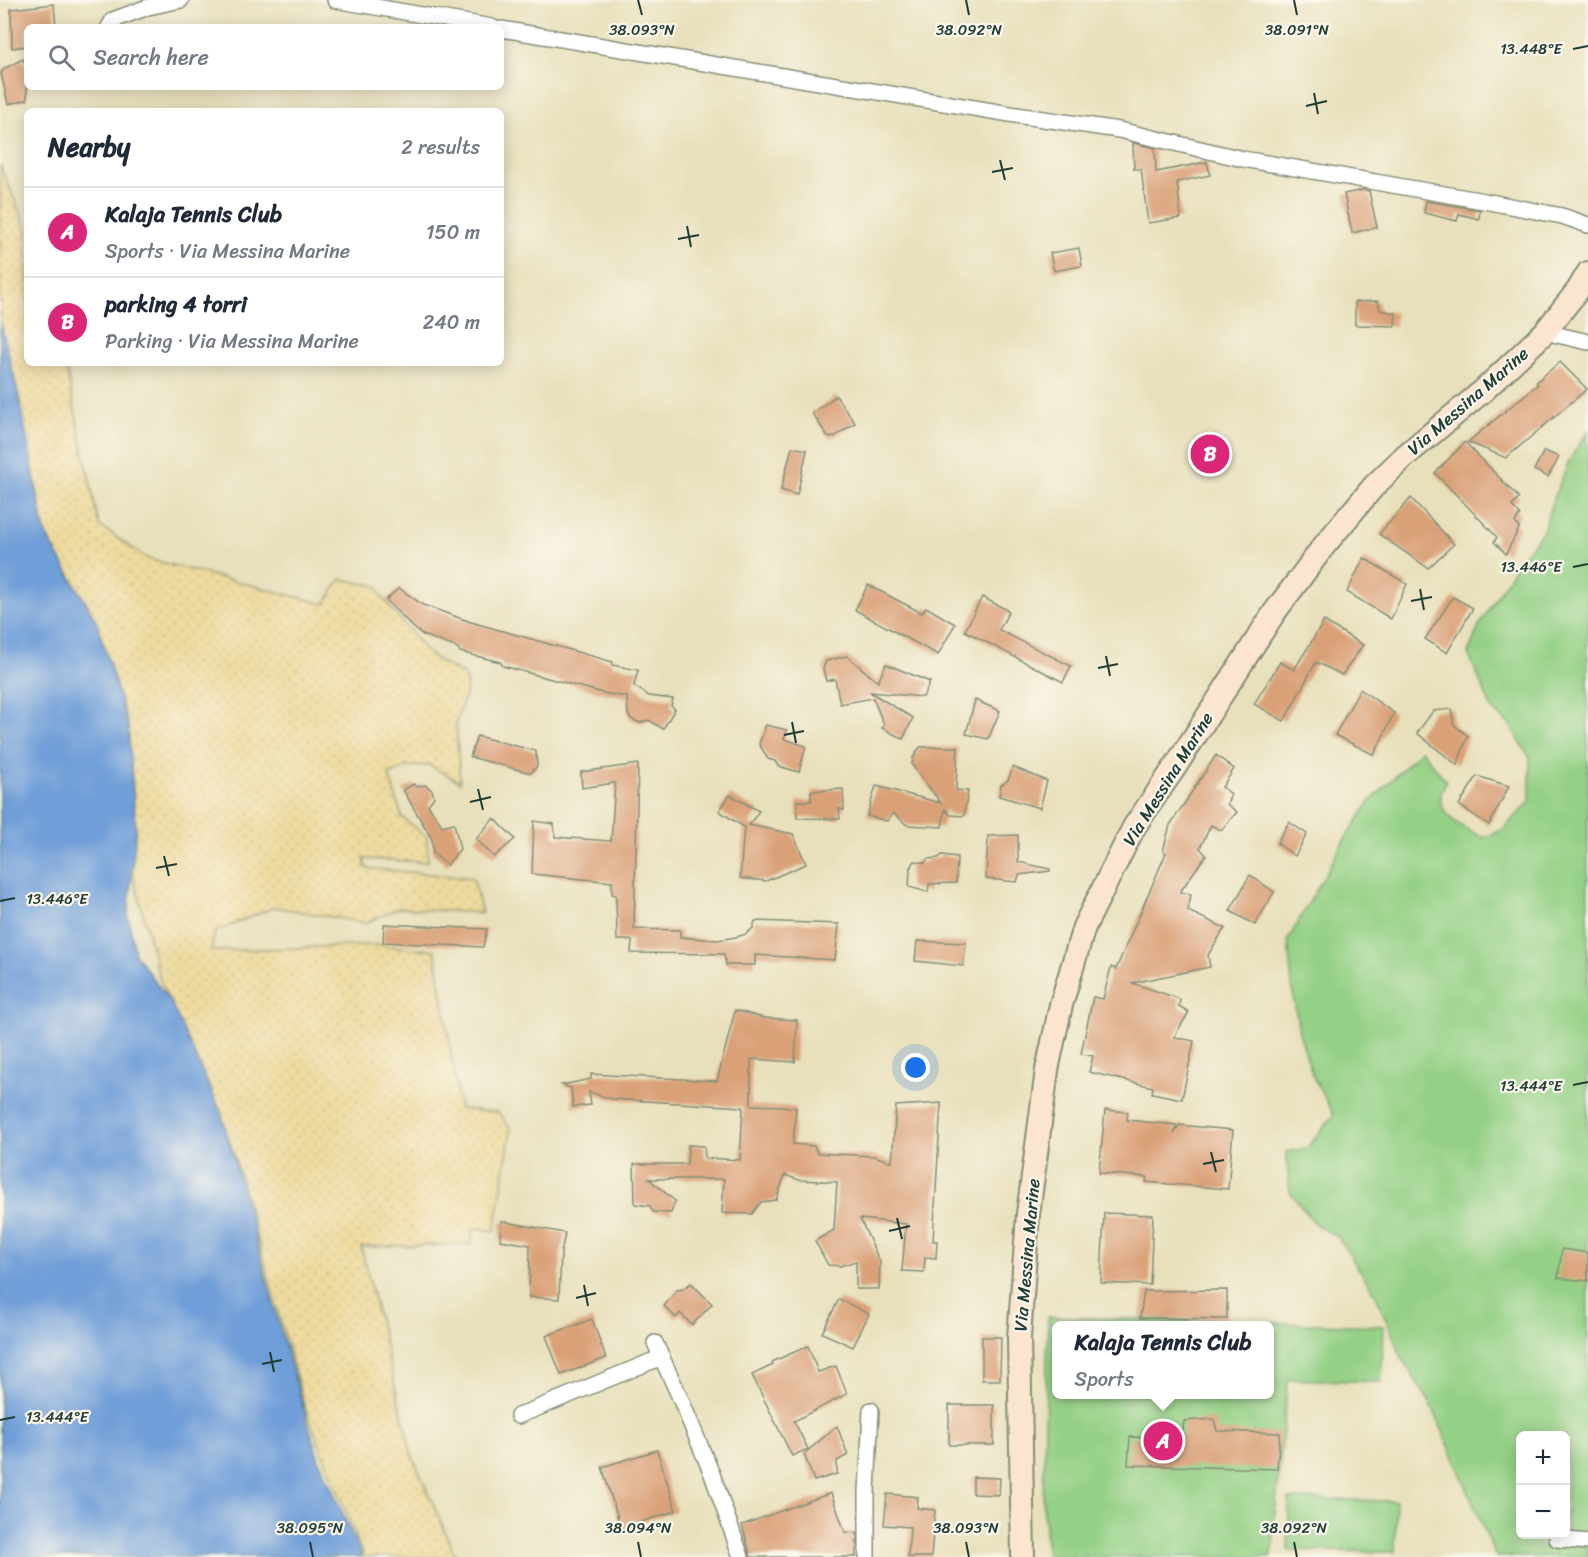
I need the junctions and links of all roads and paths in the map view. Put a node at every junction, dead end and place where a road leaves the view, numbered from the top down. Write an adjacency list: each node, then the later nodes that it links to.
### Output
1 (181, 0): 3 (street)
2 (335, 0): 4 (street)
3 (111, 24)
4 (475, 24)
5 (504, 29): 6 (street)
6 (1588, 225)
7 (1588, 276): 8 (main road, Via Messina Marine)
8 (1545, 332): 9 (street); 18 (main road, Via Messina Marine)
9 (1588, 342)
10 (655, 1343): 11 (street)
11 (662, 1357): 13 (street); 16 (street)
12 (871, 1410): 17 (street)
13 (518, 1416)
14 (1557, 1539): 15 (street)
15 (1588, 1542)
16 (741, 1557)
17 (867, 1557)
18 (1023, 1557)

